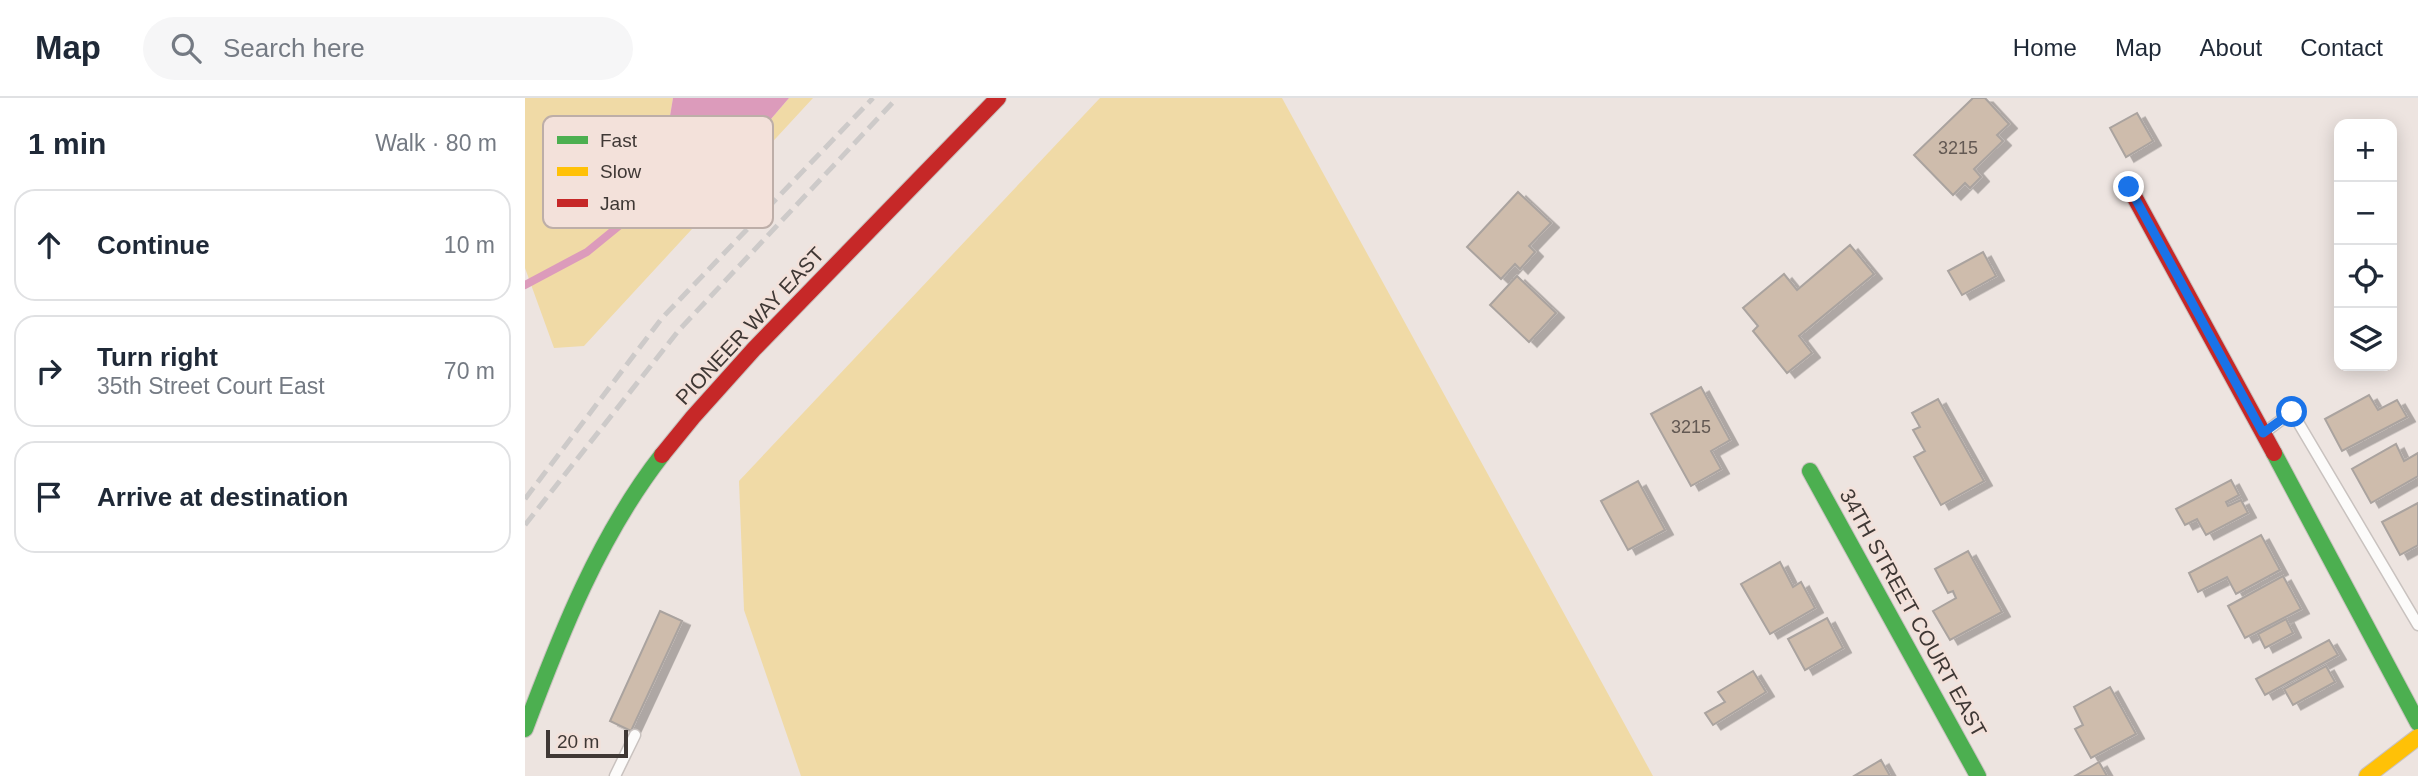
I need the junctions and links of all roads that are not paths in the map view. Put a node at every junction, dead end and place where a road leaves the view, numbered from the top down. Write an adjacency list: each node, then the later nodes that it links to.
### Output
1 (998, 98): 7 (street, PIONEER WAY EAST)
2 (2129, 187): 3 (street)
3 (2263, 433): 5 (lane); 6 (street)
4 (1810, 471): 11 (street, 34TH STREET COURT EAST)
5 (2418, 625)
6 (2418, 723)
7 (525, 729)
8 (635, 734): 10 (lane)
9 (2418, 737): 12 (street)
10 (615, 776)
11 (1978, 776)
12 (2367, 776)

